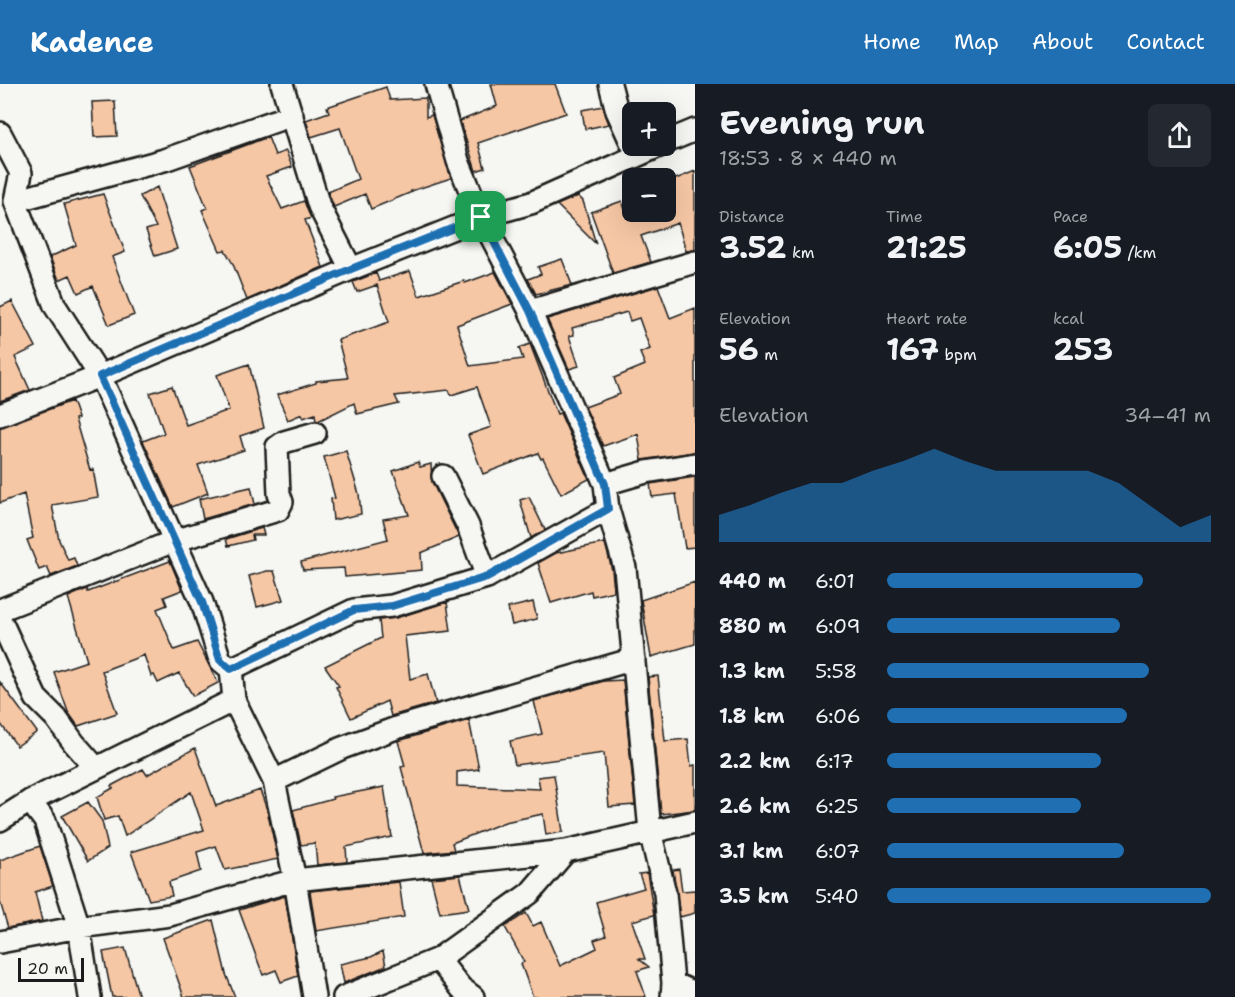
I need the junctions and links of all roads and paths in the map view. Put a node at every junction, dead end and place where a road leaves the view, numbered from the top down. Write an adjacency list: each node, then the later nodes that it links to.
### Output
1 (282, 84): 4 (street)
2 (436, 84): 13 (street)
3 (610, 84): 5 (street)
4 (292, 115): 12 (street); 15 (street)
5 (622, 122)
6 (695, 130): 8 (street)
7 (0, 133): 11 (street)
8 (676, 138)
9 (635, 156): 13 (street)
10 (0, 168): 11 (street)
11 (21, 173): 12 (street)
12 (15, 201): 17 (street)
13 (481, 217): 15 (street); 16 (street)
14 (695, 262): 16 (street)
15 (351, 269): 17 (street)
16 (530, 311): 22 (street)
17 (100, 376): 18 (street); 24 (street)
18 (0, 415)
19 (315, 433): 24 (street)
20 (695, 464): 22 (street)
21 (443, 476): 25 (street)
22 (605, 484): 23 (street)
23 (608, 509): 25 (street); 28 (street)
24 (174, 541): 26 (street); 29 (street)
25 (487, 577): 29 (street)
26 (0, 610)
27 (0, 619): 31 (street)
28 (634, 659): 32 (street); 36 (street)
29 (231, 669): 30 (street)
30 (234, 700): 31 (street); 32 (street)
31 (96, 768): 33 (street)
32 (274, 781): 38 (street)
33 (30, 801): 34 (street); 39 (street)
34 (0, 820)
35 (695, 822): 36 (street)
36 (650, 831): 37 (street); 42 (street)
37 (566, 851): 38 (street); 41 (street)
38 (295, 880): 39 (street); 45 (street)
39 (79, 927): 40 (street); 44 (street)
40 (0, 942)
41 (438, 959): 46 (street); 47 (street)
42 (673, 990): 43 (street)
43 (695, 993)
44 (90, 997)
45 (314, 997)
46 (344, 997)
47 (473, 997)

